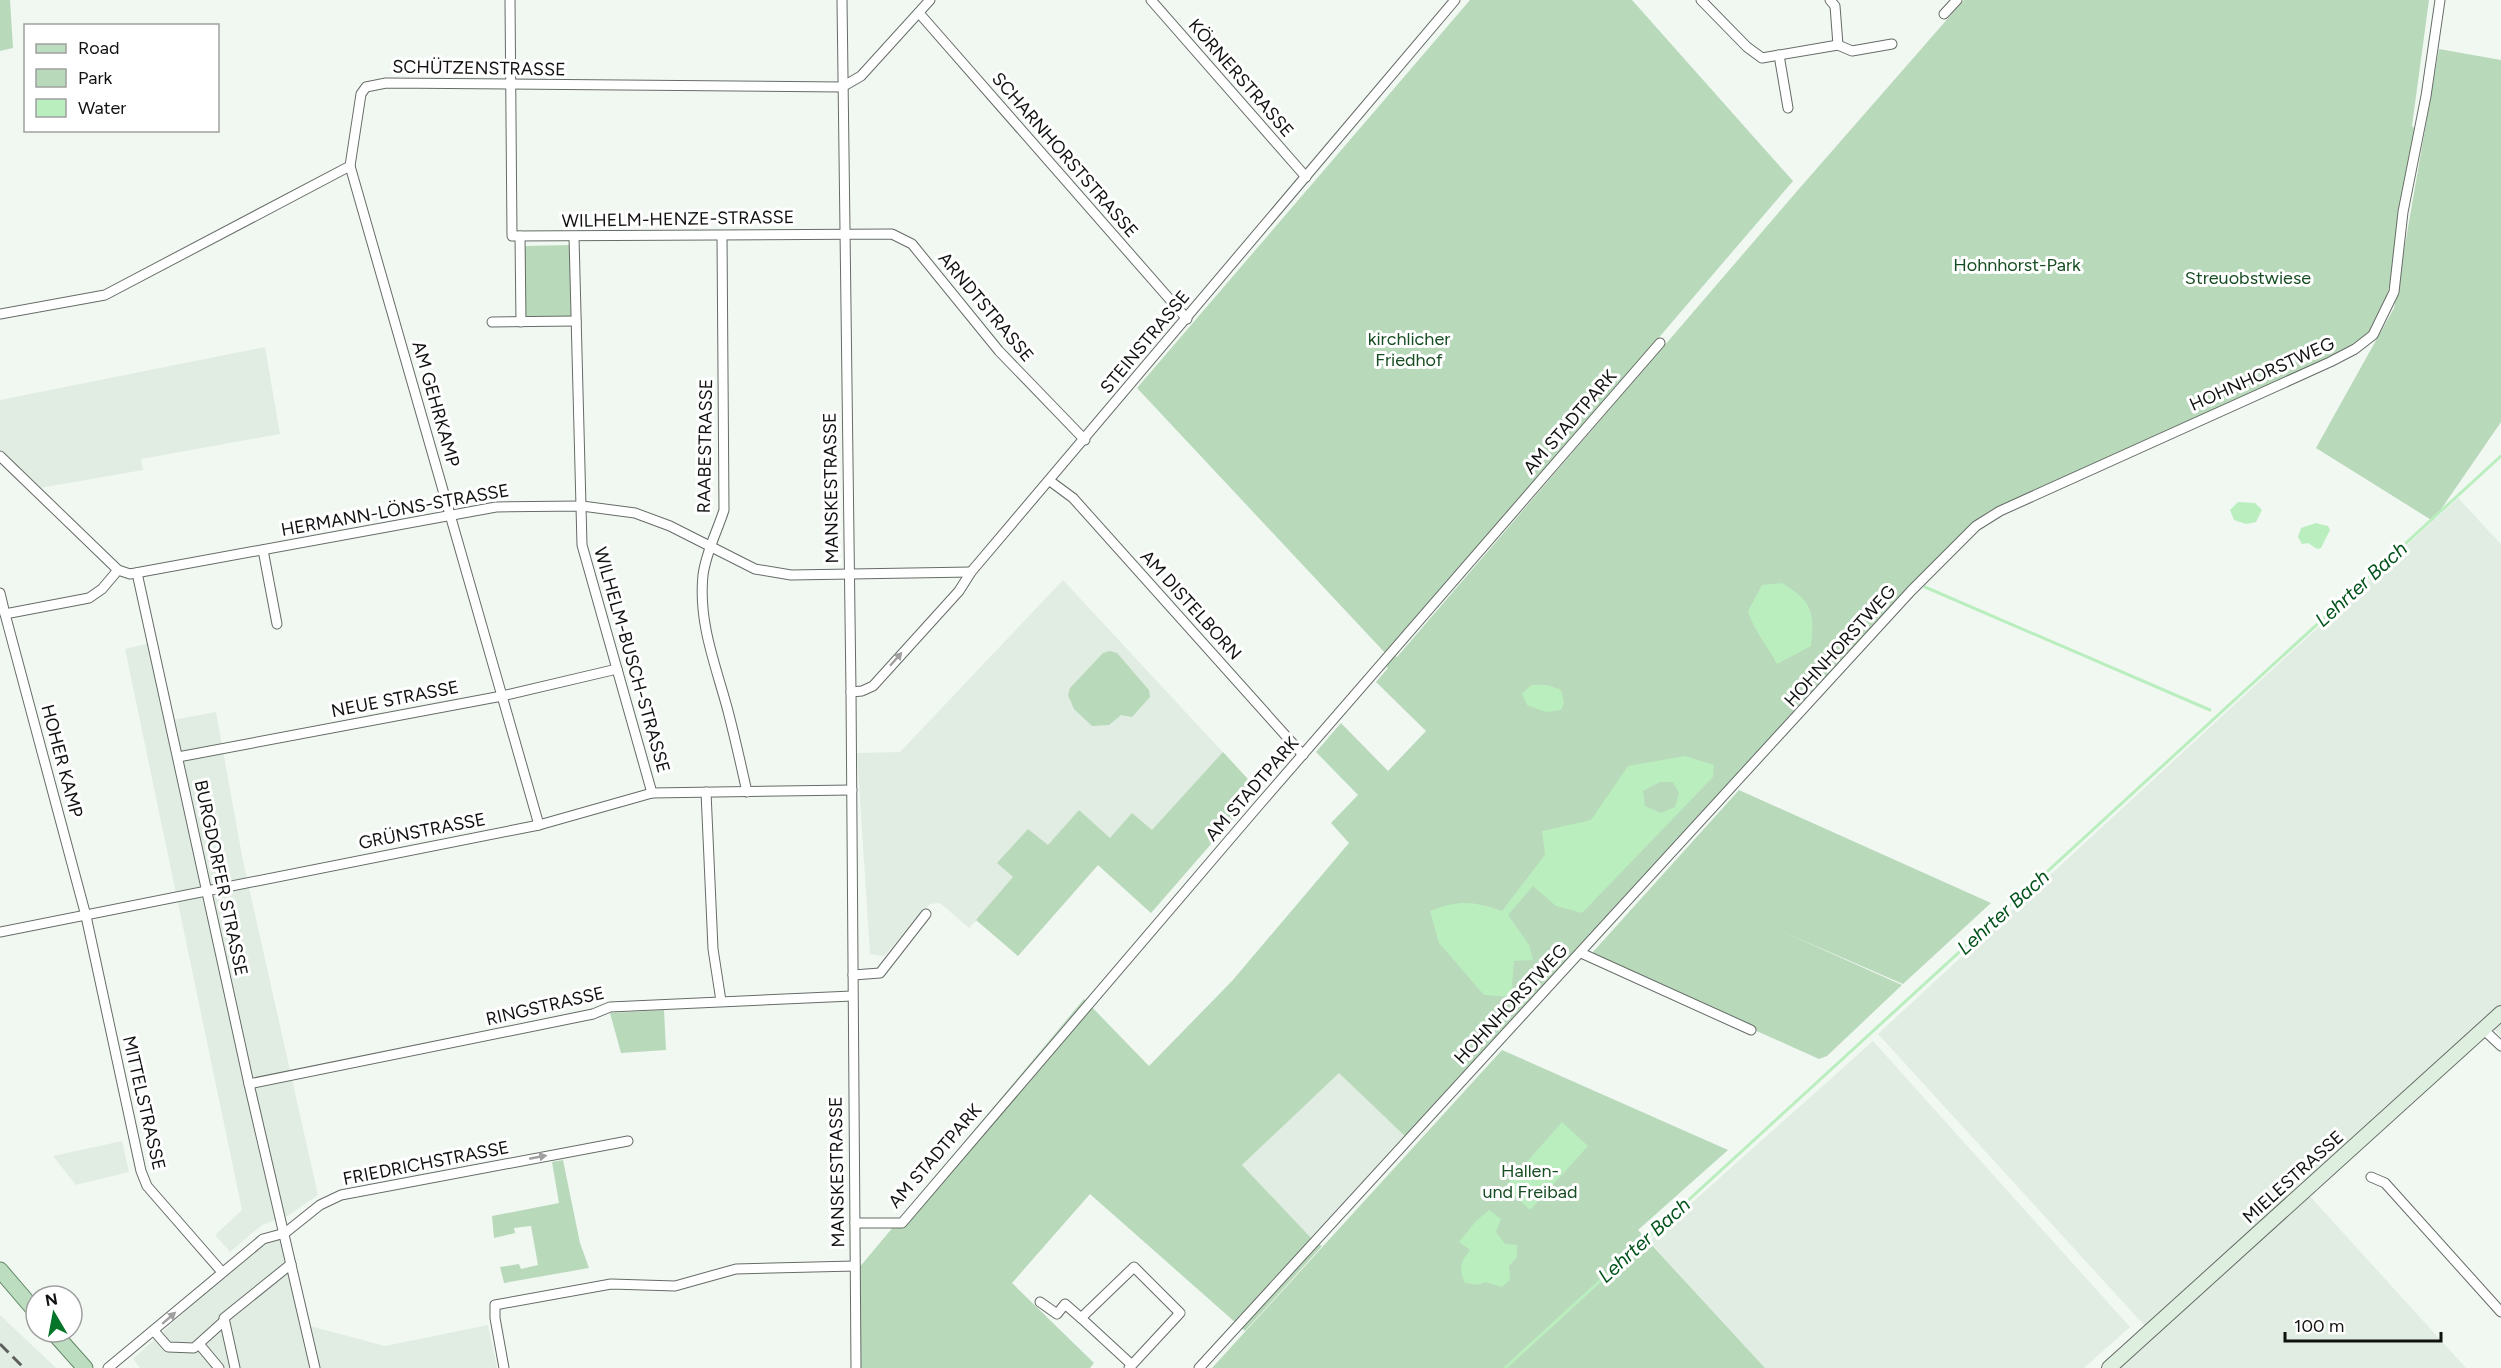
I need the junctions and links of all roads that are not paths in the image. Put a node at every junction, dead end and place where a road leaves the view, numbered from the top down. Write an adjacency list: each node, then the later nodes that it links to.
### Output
1 (510, 0): 15 (street)
2 (842, 0): 16 (street, MANSKESTRASSE)
3 (930, 0): 10 (street)
4 (1151, 0): 19 (street, KÖRNERSTRASSE)
5 (1455, 0): 19 (street, STEINSTRASSE)
6 (1701, 0): 14 (street)
7 (1830, 0): 13 (street)
8 (1957, 0): 11 (street)
9 (2440, 0): 58 (street, HOHNHORSTWEG)
10 (919, 13): 16 (street); 25 (street, SCHARNHORSTSTRASSE)
11 (1944, 14)
12 (1892, 44): 13 (street)
13 (1838, 45): 14 (street)
14 (1779, 56): 17 (street)
15 (511, 86): 16 (street, SCHÜTZENSTRASSE); 18 (street, SCHÜTZENSTRASSE); 21 (street)
16 (842, 87): 20 (street, MANSKESTRASSE)
17 (1788, 108)
18 (350, 166): 24 (street); 34 (street, AM GEHRKAMP)
19 (1306, 177): 25 (street, STEINSTRASSE)
20 (844, 234): 22 (street, WILHELM-HENZE-STRASSE); 30 (street, ARNDTSTRASSE); 40 (street, MANSKESTRASSE)
21 (516, 236): 23 (street, WILHELM-HENZE-STRASSE); 28 (street)
22 (722, 236): 23 (street, WILHELM-HENZE-STRASSE); 35 (street, RAABESTRASSE)
23 (574, 237): 26 (street, WILHELM-BUSCH-STRASSE)
24 (0, 314)
25 (1186, 319): 30 (street, STEINSTRASSE)
26 (576, 321): 28 (street); 33 (street, WILHELM-BUSCH-STRASSE)
27 (492, 322): 28 (street)
28 (521, 322)
29 (1660, 343): 47 (street, AM STADTPARK)
30 (1085, 440): 32 (street, STEINSTRASSE)
31 (0, 456): 37 (street)
32 (1050, 481): 38 (street, STEINSTRASSE); 47 (street, AM DISTELBORN)
33 (582, 506): 34 (street, HERMANN-LÖNS-STRASSE); 35 (street, HERMANN-LÖNS-STRASSE); 44 (street, WILHELM-BUSCH-STRASSE)
34 (450, 515): 36 (street, HERMANN-LÖNS-STRASSE); 46 (street, AM GEHRKAMP)
35 (709, 546): 40 (street, HERMANN-LÖNS-STRASSE); 51 (street, RAABESTRASSE)
36 (263, 550): 39 (street, HERMANN-LÖNS-STRASSE); 43 (street)
37 (118, 570): 39 (street); 42 (street)
38 (971, 572): 40 (street, HERMANN-LÖNS-STRASSE); 45 (street, STEINSTRASSE, one-way to 38)
39 (137, 573): 48 (street, BURGDORFER STRASSE)
40 (849, 574): 45 (street, MANSKESTRASSE)
41 (0, 593): 42 (street, HOHER KAMP)
42 (5, 614): 56 (street, HOHER KAMP)
43 (277, 624)
44 (616, 669): 46 (street, NEUE STRASSE); 52 (street, WILHELM-BUSCH-STRASSE)
45 (851, 692): 49 (street, MANSKESTRASSE)
46 (502, 696): 48 (street, NEUE STRASSE); 53 (street, AM GEHRKAMP)
47 (1303, 755): 69 (street, AM STADTPARK)
48 (178, 757): 54 (street, BURGDORFER STRASSE)
49 (852, 790): 51 (street, GRÜNSTRASSE); 59 (street, MANSKESTRASSE)
50 (706, 792): 51 (street, GRÜNSTRASSE); 52 (street, GRÜNSTRASSE); 61 (street)
51 (747, 792)
52 (652, 793): 53 (street, GRÜNSTRASSE)
53 (539, 825): 54 (street, GRÜNSTRASSE)
54 (208, 891): 56 (street, GRÜNSTRASSE); 66 (street, BURGDORFER STRASSE)
55 (926, 914): 59 (street)
56 (86, 915): 57 (street, GRÜNSTRASSE); 74 (street, MITTELSTRASSE)
57 (0, 932)
58 (1581, 953): 63 (street); 91 (street, HOHNHORSTWEG)
59 (853, 975): 60 (street, MANSKESTRASSE)
60 (852, 996): 61 (street, RINGSTRASSE); 69 (street, MANSKESTRASSE)
61 (721, 1001): 66 (street, RINGSTRASSE)
62 (2501, 1013): 64 (street, MIELESTRASSE)
63 (1751, 1029)
64 (2483, 1029): 65 (street); 92 (street, MIELESTRASSE)
65 (2501, 1046)
66 (249, 1084): 70 (street, BURGDORFER STRASSE)
67 (628, 1141): 70 (street, FRIEDRICHSTRASSE, one-way to 67)
68 (2372, 1178): 77 (street)
69 (855, 1223): 72 (street, MANSKESTRASSE)
70 (285, 1233): 71 (street, BURGDORFER STRASSE); 74 (street, FRIEDRICHSTRASSE)
71 (291, 1264): 79 (street); 88 (street, BURGDORFER STRASSE)
72 (855, 1266): 89 (street); 90 (street, MANSKESTRASSE)
73 (0, 1270): 75 (main road)
74 (222, 1272): 80 (street, FRIEDRICHSTRASSE, one-way to 74)
75 (24, 1298)
76 (1040, 1302): 78 (street)
77 (2501, 1312)
78 (1081, 1318): 83 (street); 83 (street)
79 (224, 1321): 82 (street); 87 (street)
80 (154, 1331): 82 (street); 85 (street, FRIEDRICHSTRASSE)
81 (64, 1344): 84 (main road)
82 (199, 1344): 86 (street)
83 (1130, 1366)
84 (85, 1368)
85 (108, 1368)
86 (219, 1368)
87 (235, 1368)
88 (315, 1368)
89 (504, 1368)
90 (856, 1368)
91 (1199, 1368)
92 (2109, 1368)

